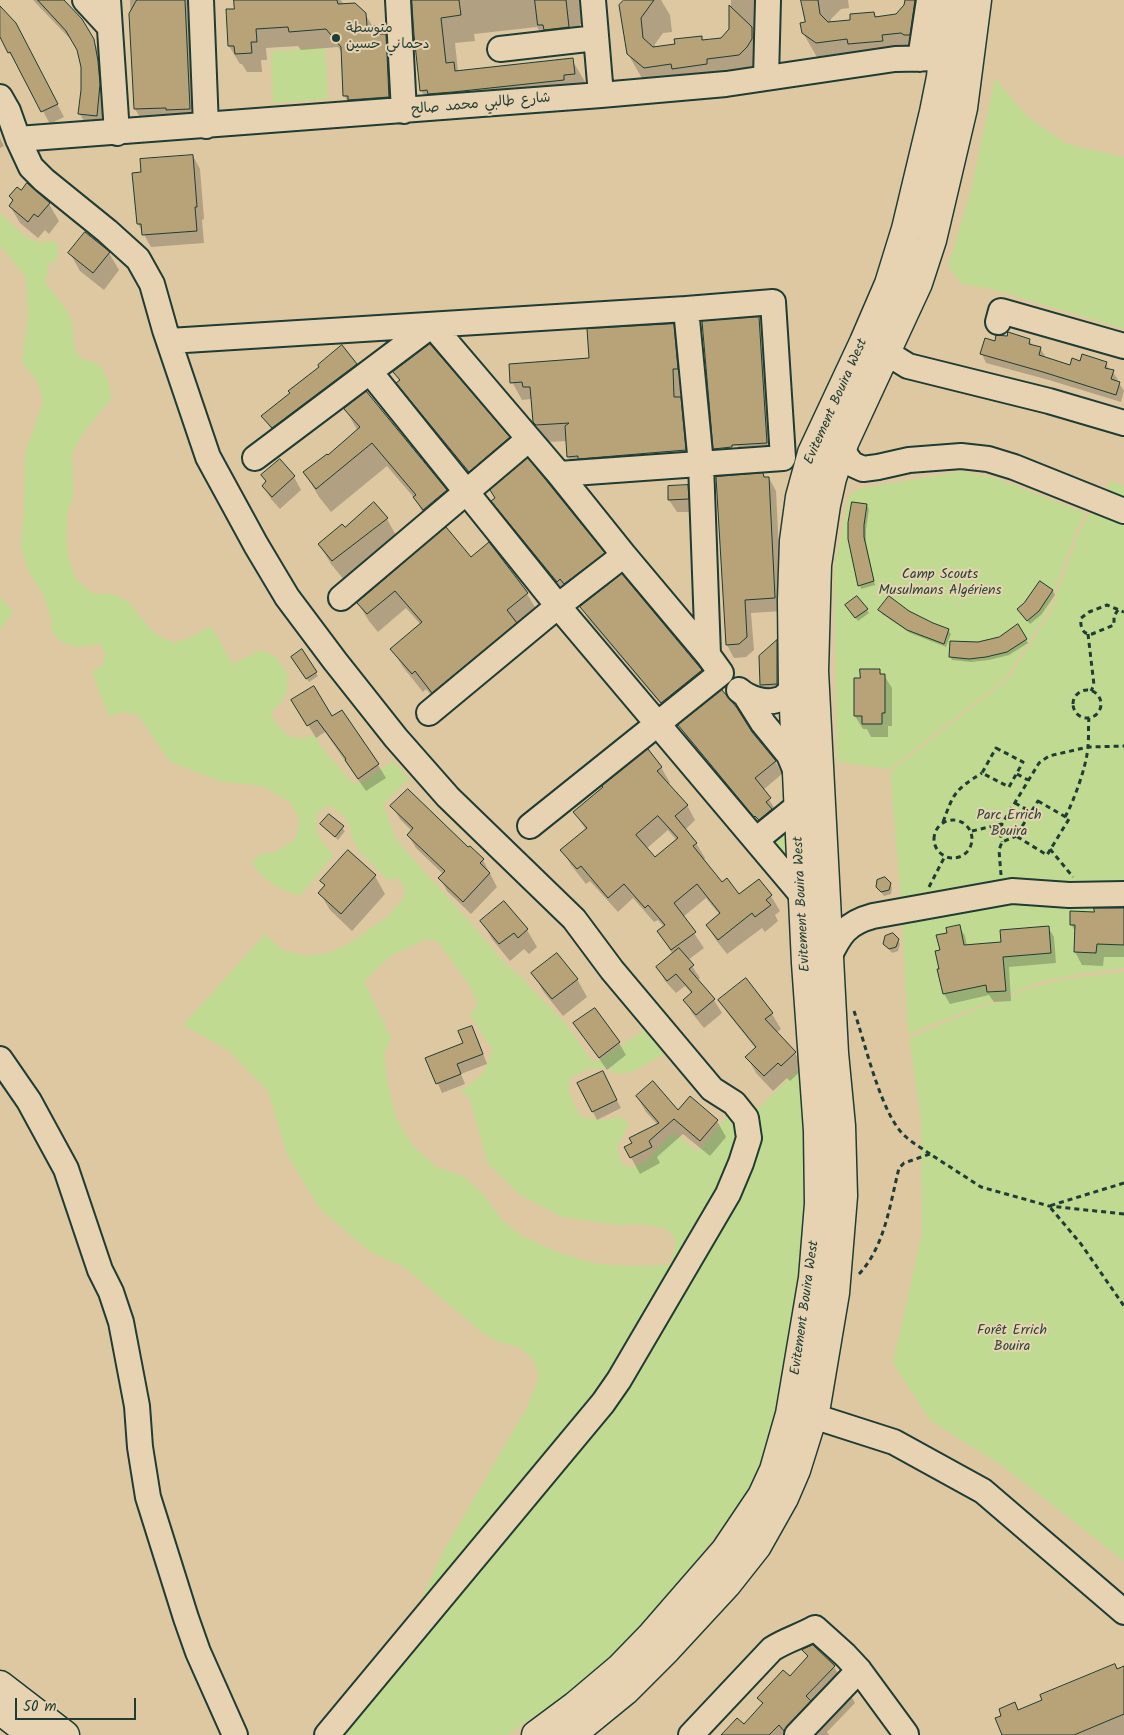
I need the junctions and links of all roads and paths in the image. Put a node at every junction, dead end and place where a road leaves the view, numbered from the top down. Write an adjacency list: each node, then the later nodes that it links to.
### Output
1 (85, 0): 10 (street)
2 (108, 0): 10 (street)
3 (201, 0): 18 (street)
4 (398, 0): 17 (street)
5 (593, 0): 11 (street)
6 (768, 0): 14 (street)
7 (929, 0): 13 (street)
8 (949, 0): 13 (highway, Evitement Bouira West)
9 (977, 0): 26 (highway, Evitement Bouira West)
10 (109, 26): 19 (street)
11 (596, 38): 12 (street); 15 (street)
12 (500, 48)
13 (931, 58): 14 (street, شارع طالبي محمد صالح); 26 (highway, Evitement Bouira West)
14 (766, 78): 15 (street, شارع طالبي محمد صالح)
15 (601, 95): 17 (street, شارع طالبي محمد صالح)
16 (0, 97): 20 (street)
17 (404, 111): 18 (street, شارع طالبي محمد صالح)
18 (206, 126): 19 (street, شارع طالبي محمد صالح)
19 (117, 133): 20 (street, شارع طالبي محمد صالح)
20 (18, 139): 24 (street)
21 (686, 309): 23 (street); 32 (street); 32 (street)
22 (998, 322): 25 (street)
23 (432, 325): 24 (street); 27 (street); 29 (street)
24 (169, 341): 90 (street)
25 (1124, 346)
26 (876, 347): 28 (street); 30 (highway, Evitement Bouira West); 43 (highway, Evitement Bouira West)
27 (370, 372): 31 (street); 34 (street)
28 (1124, 422)
29 (529, 439): 33 (street); 34 (street)
30 (843, 445): 35 (street); 73 (highway, Evitement Bouira West)
31 (255, 458)
32 (700, 464): 33 (street); 42 (street)
33 (559, 474): 36 (street)
34 (468, 492): 37 (street); 38 (street)
35 (1124, 511)
36 (624, 555): 38 (street); 42 (street)
37 (341, 598)
38 (558, 606): 46 (street); 48 (street)
39 (1118, 610): 40 (path); 41 (path); 41 (path)
40 (1124, 612)
41 (1088, 634): 44 (path)
42 (714, 664): 45 (street); 48 (street)
43 (793, 688): 45 (street); 53 (highway, Evitement Bouira West)
44 (1091, 692): 47 (path); 47 (path)
45 (746, 696): 53 (street)
46 (429, 713)
47 (1088, 718): 50 (path)
48 (656, 724): 61 (street); 64 (street)
49 (1124, 746): 50 (path)
50 (1088, 747): 54 (path); 58 (path)
51 (982, 773): 52 (path); 52 (path); 59 (path)
52 (1016, 774): 54 (path)
53 (797, 775): 56 (highway, Evitement Bouira West)
54 (1028, 780): 55 (path)
55 (1015, 803): 57 (path); 60 (path)
56 (798, 806): 64 (street); 69 (highway, Evitement Bouira West)
57 (1031, 812): 58 (path); 63 (path)
58 (1065, 817): 66 (path)
59 (943, 822): 62 (path); 67 (path)
60 (1002, 824): 62 (path); 65 (path)
61 (530, 826)
62 (972, 831): 67 (path)
63 (1016, 836): 65 (path); 66 (path)
64 (756, 840): 69 (street)
65 (1002, 842): 68 (path)
66 (1050, 849): 70 (path)
67 (945, 856): 72 (path)
68 (1003, 893): 70 (street); 72 (street)
69 (802, 894): 91 (highway, Evitement Bouira West)
70 (1088, 894): 71 (street)
71 (1124, 894)
72 (919, 908): 73 (street)
73 (830, 957): 80 (highway, Evitement Bouira West)
74 (854, 1010): 76 (path)
75 (0, 1059): 89 (street)
76 (930, 1154): 78 (path); 80 (path)
77 (1124, 1183): 78 (path)
78 (1049, 1206): 79 (path); 81 (path)
79 (1124, 1214)
80 (835, 1293): 82 (highway, Evitement Bouira West)
81 (1124, 1306)
82 (813, 1416): 83 (street); 92 (highway, Evitement Bouira West)
83 (1124, 1612)
84 (859, 1670): 93 (street); 94 (street); 95 (street)
85 (0, 1685): 88 (highway)
86 (0, 1710): 87 (highway)
87 (32, 1735)
88 (65, 1735)
89 (235, 1735)
90 (327, 1735)
91 (536, 1735)
92 (572, 1735)
93 (691, 1735)
94 (797, 1735)
95 (904, 1735)

